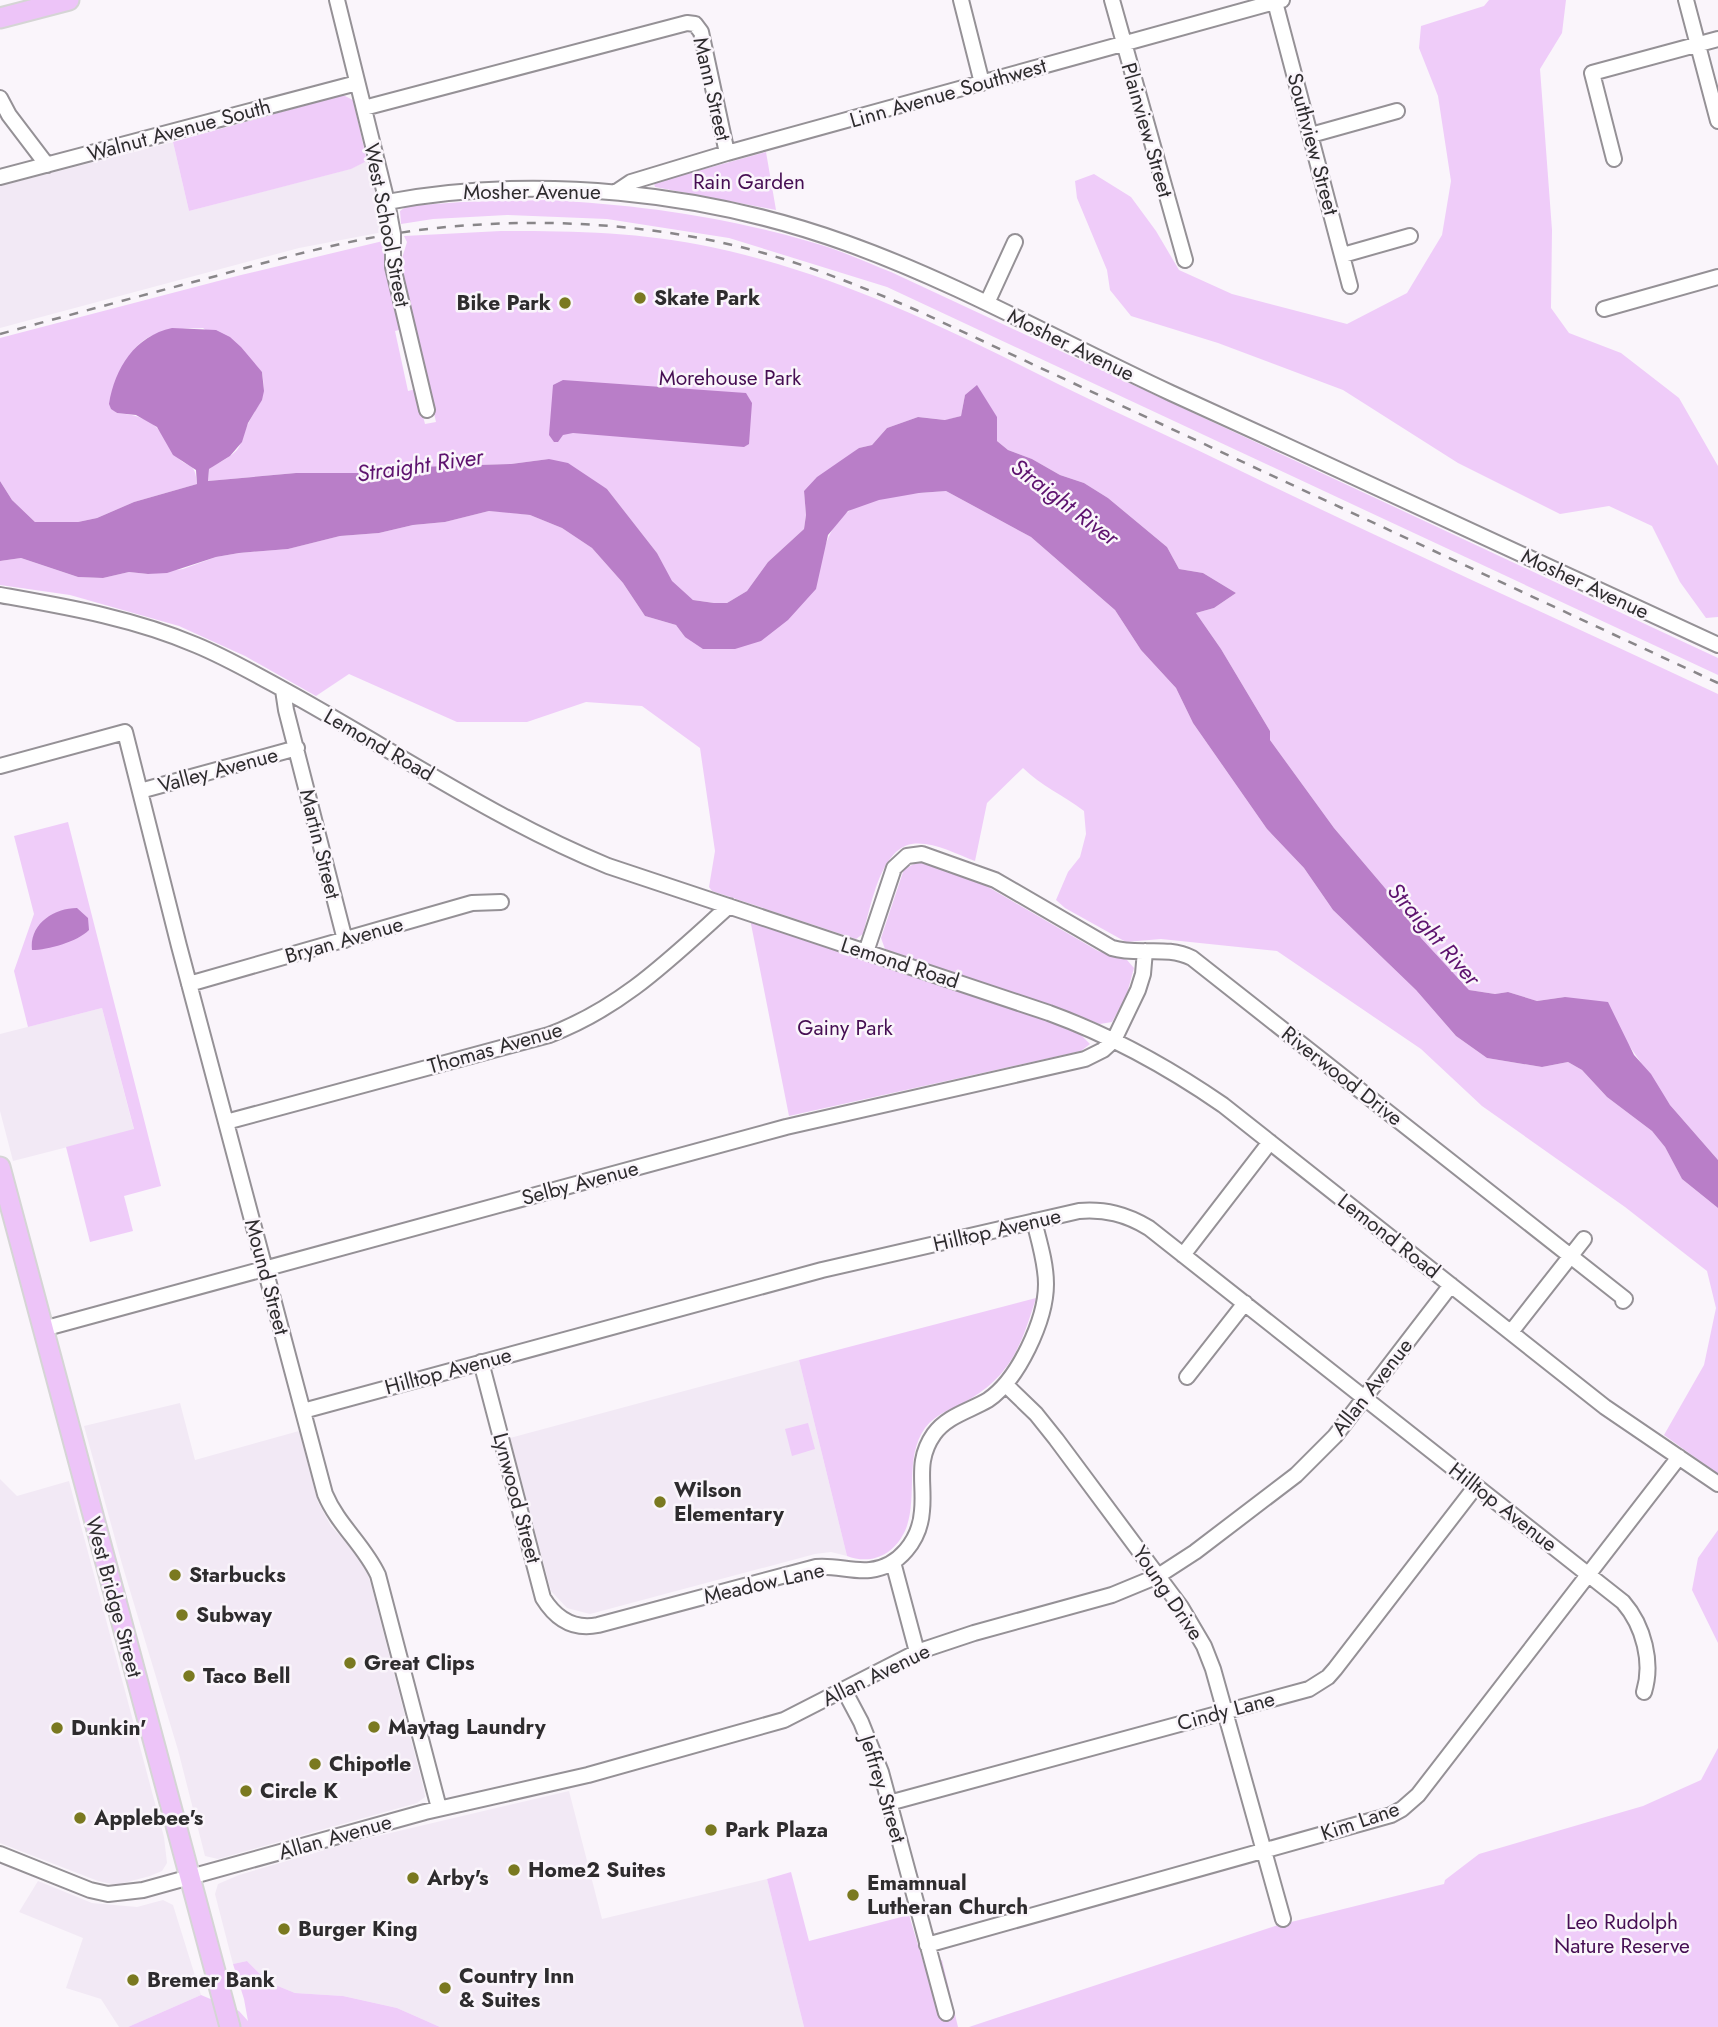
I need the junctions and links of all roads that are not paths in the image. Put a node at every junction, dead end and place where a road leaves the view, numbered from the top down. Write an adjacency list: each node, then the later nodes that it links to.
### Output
1 (69, 0): 7 (main road)
2 (337, 0): 11 (street, West School Street)
3 (961, 0): 12 (street)
4 (1112, 0): 9 (street, Plainview Street)
5 (1686, 0): 10 (street)
6 (1274, 1): 9 (street, Linn Avenue Southwest); 17 (street, Southview Street)
7 (0, 18)
8 (1718, 39): 10 (street)
9 (1123, 44): 12 (street, Linn Avenue Southwest); 27 (street, Plainview Street)
10 (1698, 44): 16 (street); 19 (street)
11 (357, 83): 14 (street, West School Street); 20 (street, Walnut Avenue South)
12 (982, 83): 18 (street, Linn Avenue Southwest)
13 (0, 98): 20 (street)
14 (364, 108): 18 (street, Mann Street); 23 (street, West School Street)
15 (1397, 111): 17 (street)
16 (1718, 121)
17 (1311, 135): 26 (street, Southview Street)
18 (727, 153): 22 (street, Linn Avenue Southwest)
19 (1615, 159)
20 (47, 165): 21 (street, Walnut Avenue South)
21 (0, 177)
22 (616, 192): 23 (street, Mosher Avenue); 30 (street, Mosher Avenue)
23 (387, 202): 32 (street, West School Street)
24 (1410, 236): 26 (street)
25 (1014, 242): 30 (street)
26 (1343, 255): 29 (street, Southview Street)
27 (1185, 260)
28 (1718, 277): 31 (street)
29 (1350, 286)
30 (987, 303): 34 (street, Mosher Avenue)
31 (1604, 309)
32 (427, 410)
33 (0, 595): 35 (street, Lemond Road)
34 (1718, 645)
35 (283, 690): 36 (street, Martin Street); 40 (street, Lemond Road)
36 (297, 748): 38 (street, Valley Avenue); 41 (street, Martin Street)
37 (0, 766): 38 (street, Mound Street)
38 (140, 791): 44 (street, Mound Street)
39 (500, 902): 41 (street, Bryan Avenue)
40 (729, 906): 43 (street, Lemond Road); 46 (street, Thomas Avenue)
41 (345, 940): 44 (street, Bryan Avenue)
42 (1145, 951): 43 (street, Riverwood Drive); 45 (street); 52 (street, Riverwood Drive)
43 (866, 952): 45 (street, Lemond Road)
44 (189, 984): 46 (street, Mound Street)
45 (1114, 1040): 47 (street, Lemond Road); 53 (street, Selby Avenue)
46 (226, 1122): 53 (street, Mound Street)
47 (1270, 1142): 51 (street); 54 (street, Lemond Road)
48 (0, 1167): 57 (main road, West Bridge Street)
49 (1034, 1221): 51 (street, Hilltop Avenue); 59 (street, Hilltop Avenue); 61 (street)
50 (1584, 1239): 52 (street)
51 (1184, 1255): 56 (street, Hilltop Avenue)
52 (1571, 1256): 55 (street, Riverwood Drive); 58 (street)
53 (265, 1269): 57 (street, Selby Avenue); 63 (street, Mound Street)
54 (1451, 1285): 58 (street, Lemond Road); 62 (street, Allan Avenue)
55 (1623, 1301)
56 (1245, 1303): 60 (street); 62 (street, Hilltop Avenue)
57 (43, 1329): 79 (main road, West Bridge Street)
58 (1511, 1332): 64 (street, Lemond Road)
59 (481, 1362): 63 (street, Hilltop Avenue); 70 (street, Lynwood Street)
60 (1187, 1377)
61 (1006, 1385): 67 (street); 69 (street, Young Drive)
62 (1364, 1398): 66 (street, Hilltop Avenue); 69 (street, Allan Avenue)
63 (303, 1411): 76 (street, Mound Street)
64 (1679, 1457): 65 (street, Lemond Road); 68 (street, Kim Lane)
65 (1718, 1483)
66 (1476, 1486): 68 (street, Hilltop Avenue); 74 (street, Cindy Lane)
67 (893, 1562): 70 (street, Meadow Lane); 71 (street)
68 (1588, 1574): 73 (street, Hilltop Avenue); 77 (street, Kim Lane)
69 (1158, 1576): 71 (street, Allan Avenue); 74 (street, Young Drive)
70 (569, 1624)
71 (917, 1652): 72 (street, Allan Avenue)
72 (844, 1690): 75 (street, Jeffrey Street); 76 (street, Allan Avenue)
73 (1644, 1692)
74 (1226, 1712): 75 (street, Cindy Lane); 77 (street, Young Drive)
75 (889, 1803): 81 (street, Jeffrey Street)
76 (439, 1808): 79 (street, Allan Avenue)
77 (1264, 1851): 80 (street, Young Drive); 81 (street, Kim Lane)
78 (0, 1854): 79 (street, Allan Avenue)
79 (190, 1877): 83 (main road, West Bridge Street)
80 (1283, 1919)
81 (927, 1945): 82 (street, Jeffrey Street)
82 (946, 2013)
83 (230, 2027)

